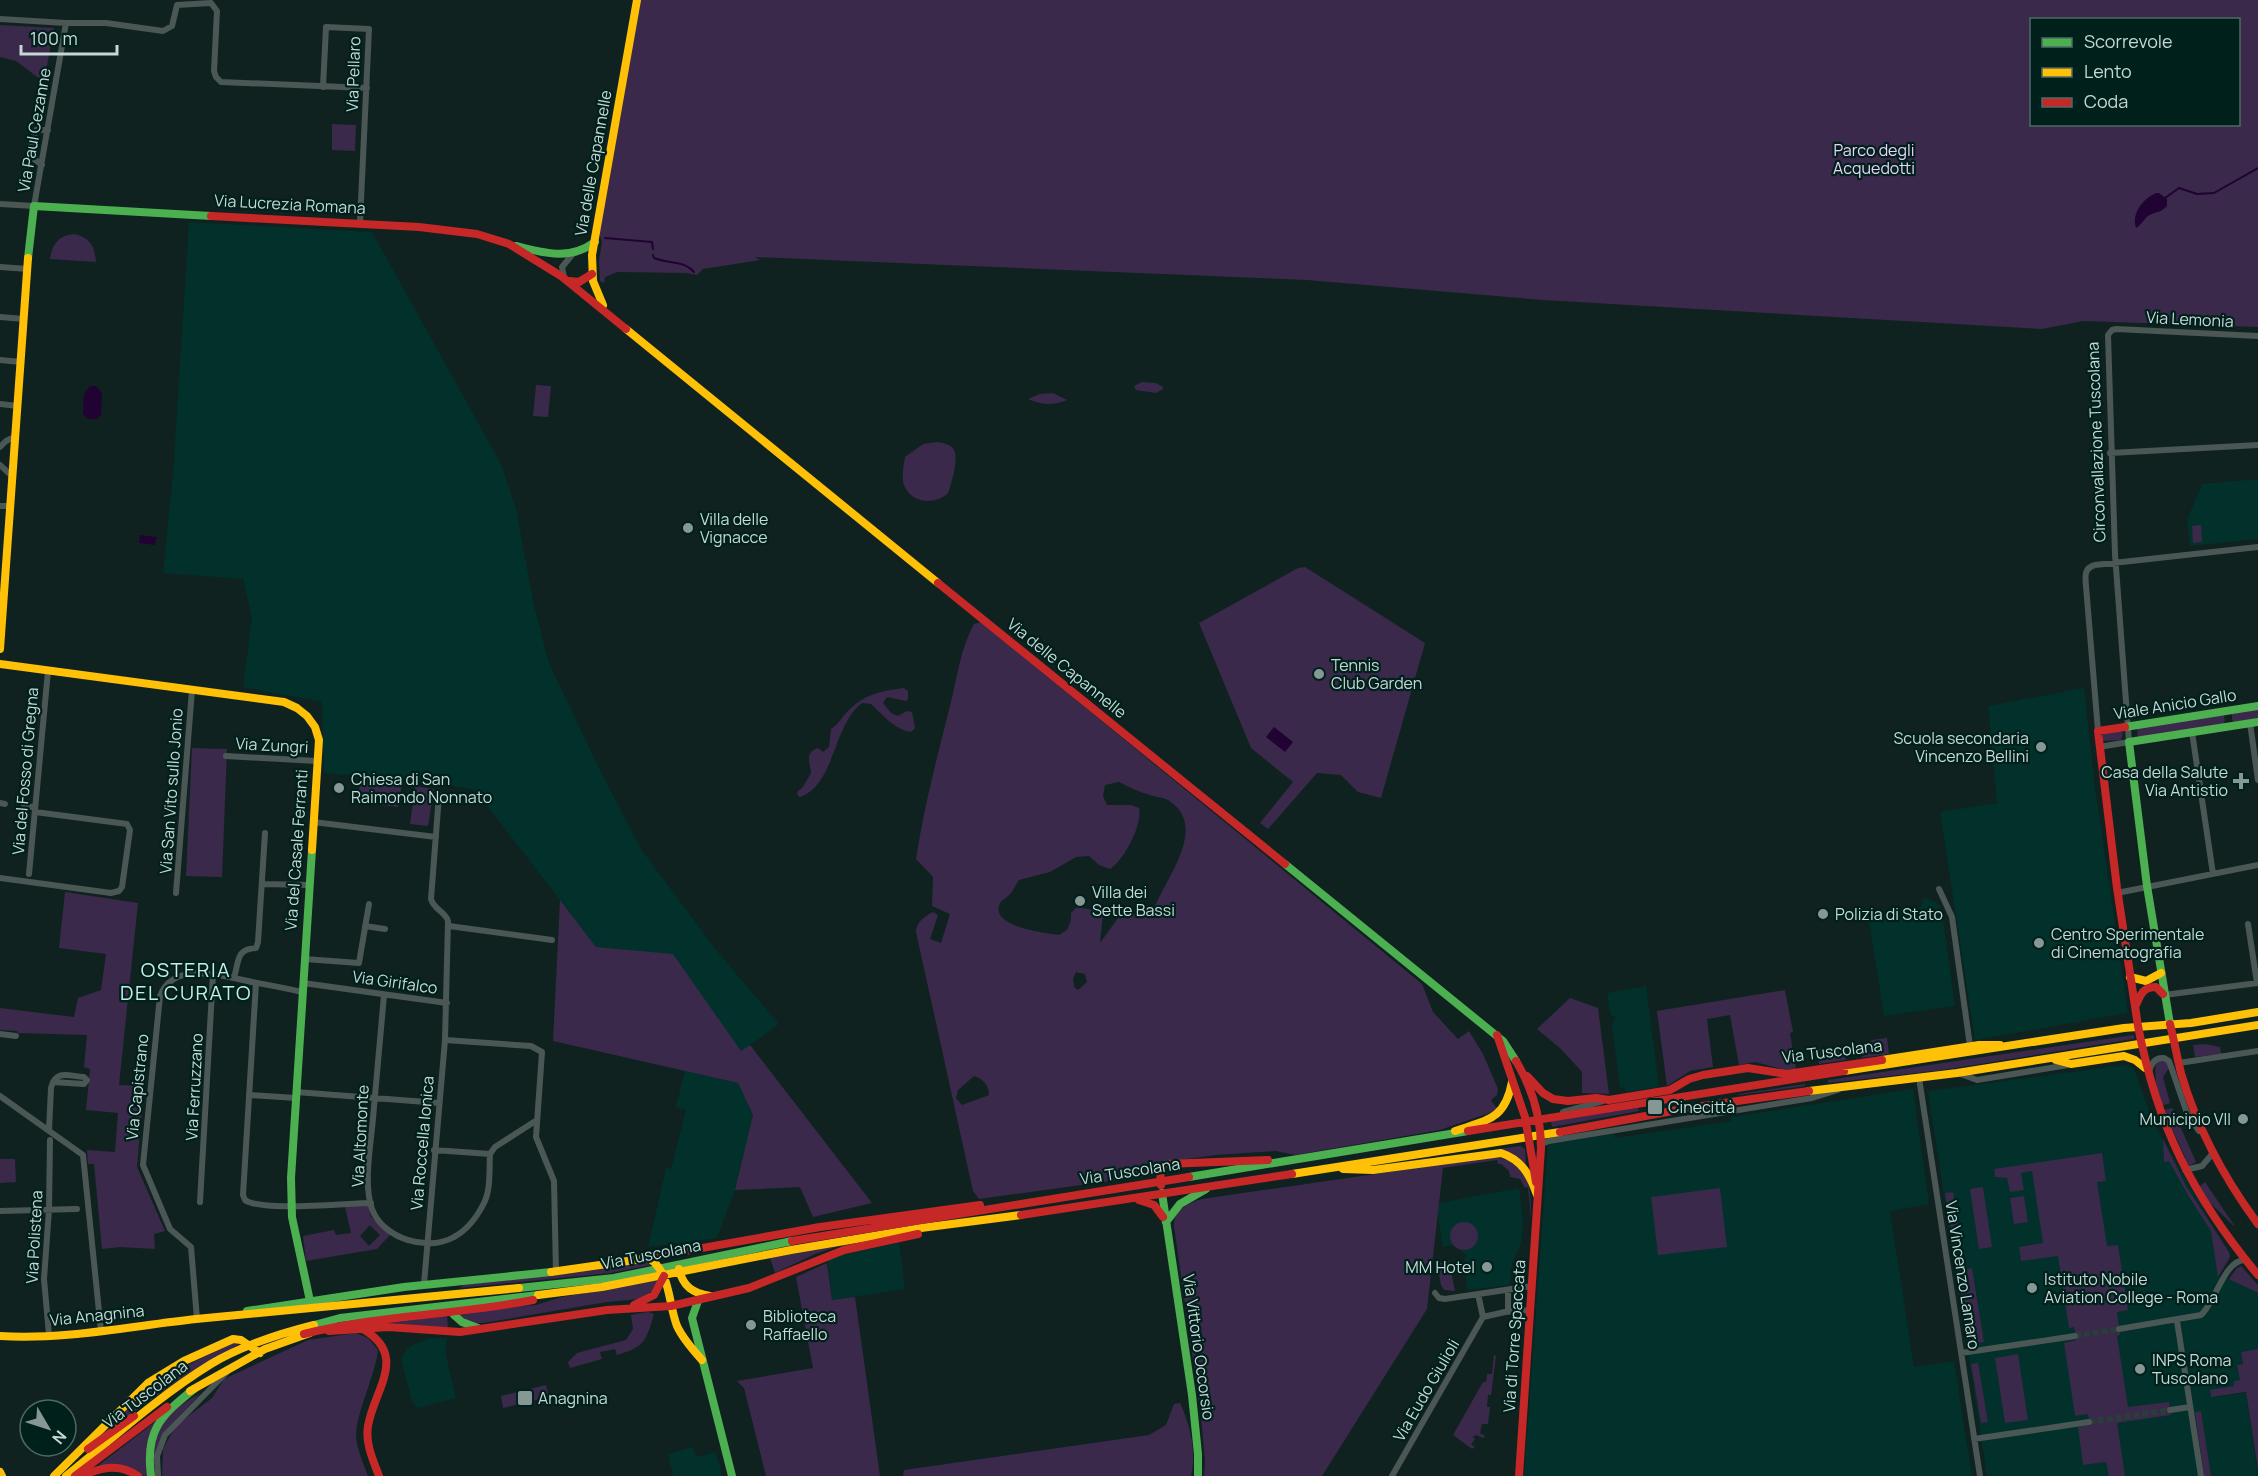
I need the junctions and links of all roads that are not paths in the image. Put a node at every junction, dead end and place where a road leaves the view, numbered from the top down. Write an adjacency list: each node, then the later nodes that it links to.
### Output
1 (637, 0): 11 (main road, Via delle Capannelle)
2 (0, 19): 3 (street)
3 (66, 23): 4 (street); 6 (street, Via Paul Cezanne)
4 (323, 87): 5 (street); 5 (street, Via Pellaro)
5 (367, 88): 10 (street, Via Pellaro)
6 (48, 130): 7 (street, Via Paul Cezanne); 7 (street)
7 (42, 165): 9 (street, Via Paul Cezanne)
8 (0, 204): 9 (street, Via Lucrezia Romana)
9 (34, 206): 10 (main road, Via Lucrezia Romana); 15 (main road)
10 (360, 222): 12 (main road, Via Lucrezia Romana)
11 (595, 242): 13 (main road); 16 (main road, Via delle Capannelle)
12 (509, 244): 13 (main road); 17 (main road, Via Lucrezia Romana)
13 (572, 255): 16 (main road); 17 (street)
14 (0, 267): 15 (street)
15 (28, 269): 19 (main road)
16 (592, 271): 17 (main road); 20 (main road, Via delle Capannelle)
17 (567, 280): 20 (main road, Via delle Capannelle)
18 (0, 317): 19 (street)
19 (24, 319): 24 (main road)
20 (619, 324): 93 (main road, Via delle Capannelle)
21 (2120, 329): 22 (street, Via Lemonia); 30 (street, Circonvallazione Tuscolana)
22 (2258, 336)
23 (0, 360): 24 (street)
24 (21, 362): 26 (main road)
25 (0, 404): 26 (street)
26 (18, 406): 27 (main road)
27 (16, 436): 29 (street); 32 (main road)
28 (2258, 446): 30 (street)
29 (0, 447)
30 (2110, 453): 37 (street, Circonvallazione Tuscolana)
31 (0, 465): 32 (street)
32 (13, 477): 34 (main road)
33 (0, 506): 34 (street)
34 (10, 506): 36 (main road)
35 (2258, 548): 37 (street)
36 (4, 550): 38 (main road)
37 (2115, 563): 46 (street, Circonvallazione Tuscolana); 47 (street, Circonvallazione Tuscolana)
38 (0, 649)
39 (0, 664): 40 (main road, Via del Casale Ferranti)
40 (48, 671): 41 (main road, Via del Casale Ferranti); 56 (street, Via del Fosso di Gregna)
41 (192, 690): 52 (main road, Via del Casale Ferranti); 68 (street, Via San Vito sullo Jonio)
42 (2258, 706): 43 (main road, Viale Anicio Gallo)
43 (2227, 711): 45 (street); 46 (main road, Viale Anicio Gallo)
44 (2254, 723): 45 (main road, Viale Anicio Gallo); 53 (street)
45 (2230, 726): 48 (main road, Viale Anicio Gallo)
46 (2128, 727): 47 (main road, Viale Anicio Gallo); 49 (street, Circonvallazione Tuscolana)
47 (2097, 731): 50 (main road, Circonvallazione Tuscolana)
48 (2192, 732): 49 (main road, Viale Anicio Gallo); 62 (street)
49 (2129, 742): 50 (street, Viale Anicio Gallo); 66 (main road, Circonvallazione Tuscolana)
50 (2099, 747): 69 (main road, Circonvallazione Tuscolana)
51 (226, 756): 52 (street, Via Zungri)
52 (317, 760): 57 (main road, Via del Casale Ferranti)
53 (2258, 780)
54 (439, 795): 59 (street)
55 (24, 806): 56 (street)
56 (34, 809): 61 (street, Via del Fosso di Gregna); 63 (street)
57 (313, 822): 59 (street); 65 (main road, Via del Casale Ferranti)
58 (265, 833): 64 (street)
59 (436, 837): 73 (street)
60 (2258, 865): 62 (street)
61 (28, 874)
62 (2213, 874): 66 (street)
63 (0, 878)
64 (262, 884): 65 (street); 80 (street)
65 (309, 885): 76 (main road, Via del Casale Ferranti)
66 (2148, 886): 69 (street); 77 (main road, Circonvallazione Tuscolana)
67 (1939, 889): 98 (street)
68 (176, 893)
69 (2117, 893): 79 (main road, Circonvallazione Tuscolana)
70 (369, 904): 72 (street)
71 (2248, 924): 82 (street)
72 (365, 926): 74 (street); 76 (street)
73 (449, 926): 75 (street); 86 (street, Via Girifalco)
74 (385, 929)
75 (552, 940)
76 (304, 959): 83 (main road, Via del Casale Ferranti)
77 (2161, 973): 79 (main road); 84 (main road, Circonvallazione Tuscolana)
78 (213, 974): 80 (street, Via Capistrano); 139 (street, Via Ferruzzano); 174 (street, Via Capistrano)
79 (2130, 977): 87 (main road, Circonvallazione Tuscolana)
80 (234, 978): 81 (street, Via Capistrano)
81 (256, 983): 83 (street, Via Capistrano); 112 (street)
82 (2258, 983): 84 (street)
83 (302, 987): 85 (street, Via Girifalco); 113 (main road, Via del Casale Ferranti)
84 (2164, 995): 87 (main road); 89 (main road, Circonvallazione Tuscolana)
85 (384, 996): 86 (street, Via Girifalco); 115 (street, Via Altomonte)
86 (447, 1003): 96 (street, Via Roccella Ionica)
87 (2135, 1007): 91 (main road, Circonvallazione Tuscolana)
88 (2258, 1012): 89 (main road, Via Tuscolana)
89 (2170, 1024): 91 (main road, Via Tuscolana); 95 (main road, Circonvallazione Tuscolana)
90 (2258, 1025): 95 (main road, Via Tuscolana)
91 (2138, 1026): 97 (main road, Circonvallazione Tuscolana); 99 (main road, Via Tuscolana)
92 (0, 1034): 94 (street)
93 (1497, 1035): 101 (main road, Via delle Capannelle); 108 (main road)
94 (16, 1036)
95 (2174, 1039): 97 (main road, Via Tuscolana); 103 (main road, Circonvallazione Tuscolana)
96 (445, 1040): 117 (street, Via Roccella Ionica); 120 (street)
97 (2141, 1044): 102 (main road, Via Tuscolana); 105 (main road, Circonvallazione Tuscolana)
98 (1970, 1046): 99 (main road, Via Tuscolana); 116 (main road, Via Tuscolana)
99 (2012, 1046): 118 (main road, Via Tuscolana)
100 (2258, 1052): 103 (street)
101 (1515, 1057): 116 (main road); 119 (main road, Via delle Capannelle)
102 (2048, 1059): 104 (main road); 106 (main road, Via Tuscolana)
103 (2179, 1063): 125 (main road, Circonvallazione Tuscolana)
104 (2071, 1064): 105 (main road); 106 (street, Via Tuscolana)
105 (2145, 1068): 109 (main road, Circonvallazione Tuscolana)
106 (1957, 1073): 107 (main road, Via Tuscolana)
107 (1919, 1078): 111 (main road, Via Tuscolana); 184 (street, Via Vincenzo Lamaro)
108 (1512, 1079): 121 (main road); 123 (main road)
109 (2149, 1079): 125 (street); 133 (main road, Circonvallazione Tuscolana)
110 (53, 1082): 122 (street)
111 (1847, 1086): 127 (main road, Via Tuscolana); 127 (street, Via Tuscolana)
112 (249, 1095): 113 (street); 141 (street)
113 (296, 1095): 115 (street); 141 (main road, Via del Casale Ferranti)
114 (0, 1096): 122 (street)
115 (375, 1099): 117 (street); 140 (street, Via Altomonte)
116 (1609, 1100): 118 (street, Via Tuscolana)
117 (439, 1103): 128 (street, Via Roccella Ionica)
118 (1554, 1116): 119 (main road, Via Tuscolana)
119 (1540, 1119): 121 (main road, Via Tuscolana); 127 (main road, Via delle Capannelle)
120 (537, 1120): 130 (street); 154 (street)
121 (1526, 1121): 123 (main road, Via Tuscolana); 124 (main road)
122 (49, 1130): 179 (street)
123 (1440, 1136): 131 (main road, Via Tuscolana)
124 (1529, 1137): 127 (main road, Via Tuscolana); 132 (main road, Via Tuscolana); 138 (main road, Via di Torre Spaccata)
125 (2206, 1138): 129 (main road, Circonvallazione Tuscolana)
126 (50, 1140): 143 (street, Via Polistena)
127 (1541, 1140): 138 (main road, Via di Torre Spaccata)
128 (434, 1150): 130 (street); 149 (street, Via Roccella Ionica)
129 (2213, 1153): 133 (street); 148 (main road, Circonvallazione Tuscolana)
130 (490, 1154): 149 (street)
131 (1302, 1160): 134 (main road, Via Tuscolana); 134 (main road)
132 (1334, 1168): 135 (main road, Via Tuscolana); 138 (main road, Via Tuscolana)
133 (2185, 1170): 153 (main road, Circonvallazione Tuscolana)
134 (1160, 1181): 136 (main road, Via Vittorio Occorsio); 142 (main road, Via Tuscolana)
135 (1212, 1186): 136 (main road, Via Tuscolana); 147 (main road)
136 (1162, 1193): 137 (main road, Via Tuscolana); 147 (main road, Via Vittorio Occorsio)
137 (1129, 1198): 146 (main road, Via Tuscolana); 147 (main road)
138 (1538, 1198): 159 (main road, Via di Torre Spaccata)
139 (200, 1202)
140 (371, 1203): 141 (street); 149 (street, Via Altomonte)
141 (291, 1205): 166 (main road, Via del Casale Ferranti)
142 (1009, 1205): 150 (main road, Via Tuscolana); 151 (main road, Via Tuscolana)
143 (49, 1209): 144 (street); 145 (street); 180 (street, Via Polistena)
144 (77, 1209)
145 (0, 1211)
146 (996, 1219): 150 (main road, Via Tuscolana); 165 (main road)
147 (1166, 1222): 205 (main road, Via Vittorio Occorsio)
148 (2258, 1224)
149 (428, 1243): 158 (street, Via Roccella Ionica)
150 (773, 1249): 162 (main road, Via Tuscolana); 174 (main road, Via Tuscolana)
151 (686, 1252): 152 (main road, Via Tuscolana); 165 (main road)
152 (646, 1258): 154 (main road, Via Tuscolana); 155 (main road)
153 (2245, 1260): 156 (main road, Circonvallazione Tuscolana); 175 (street)
154 (556, 1272): 157 (main road, Via Tuscolana)
155 (664, 1275): 168 (main road); 169 (main road)
156 (2258, 1275)
157 (463, 1281): 158 (main road, Via Tuscolana); 160 (main road)
158 (424, 1284): 166 (main road, Via Tuscolana)
159 (1532, 1286): 161 (street); 170 (main road, Via di Torre Spaccata)
160 (455, 1288)
161 (1508, 1290): 164 (street); 171 (street)
162 (553, 1293): 176 (main road); 188 (main road, Via Tuscolana)
163 (1435, 1293): 164 (street)
164 (1478, 1294): 173 (street)
165 (713, 1297): 167 (main road)
166 (310, 1301): 174 (main road, Via Tuscolana)
167 (698, 1301): 168 (main road); 185 (main road)
168 (671, 1306): 169 (main road); 185 (main road)
169 (626, 1308): 177 (main road)
170 (1530, 1310): 171 (street); 207 (main road, Via di Torre Spaccata)
171 (1508, 1311): 173 (street)
172 (454, 1315): 177 (main road)
173 (1483, 1317): 206 (street, Via Eudo Giulioli)
174 (197, 1319): 179 (main road, Via Anagnina)
175 (2177, 1320): 178 (street); 189 (street)
176 (358, 1326): 177 (main road); 183 (main road, Via Tuscolana); 203 (main road)
177 (481, 1328)
178 (2120, 1329)
179 (100, 1331): 180 (main road, Via Anagnina)
180 (48, 1335): 181 (main road, Via Anagnina)
181 (0, 1336)
182 (2075, 1336): 184 (street)
183 (260, 1353): 186 (main road, Via Tuscolana); 195 (main road, Via Tuscolana)
184 (1961, 1353): 192 (street, Via Vincenzo Lamaro)
185 (702, 1360): 204 (main road)
186 (233, 1366): 187 (main road, Via Tuscolana); 202 (street)
187 (194, 1389): 198 (main road, Via Tuscolana); 201 (main road)
188 (159, 1400): 195 (main road); 197 (main road, Via Tuscolana)
189 (2190, 1407): 190 (street); 209 (street)
190 (2170, 1410)
191 (2089, 1422): 194 (street)
192 (1972, 1426): 193 (street); 194 (street, Via Vincenzo Lamaro)
193 (1964, 1427)
194 (1974, 1439): 208 (street, Via Vincenzo Lamaro)
195 (71, 1462): 196 (main road, Via Tuscolana)
196 (54, 1476)
197 (66, 1476)
198 (75, 1476)
199 (82, 1476): 200 (main road)
200 (138, 1476)
201 (151, 1476)
202 (158, 1476)
203 (379, 1476)
204 (732, 1476)
205 (1198, 1476)
206 (1392, 1476)
207 (1519, 1476)
208 (1980, 1476)
209 (2201, 1476)

